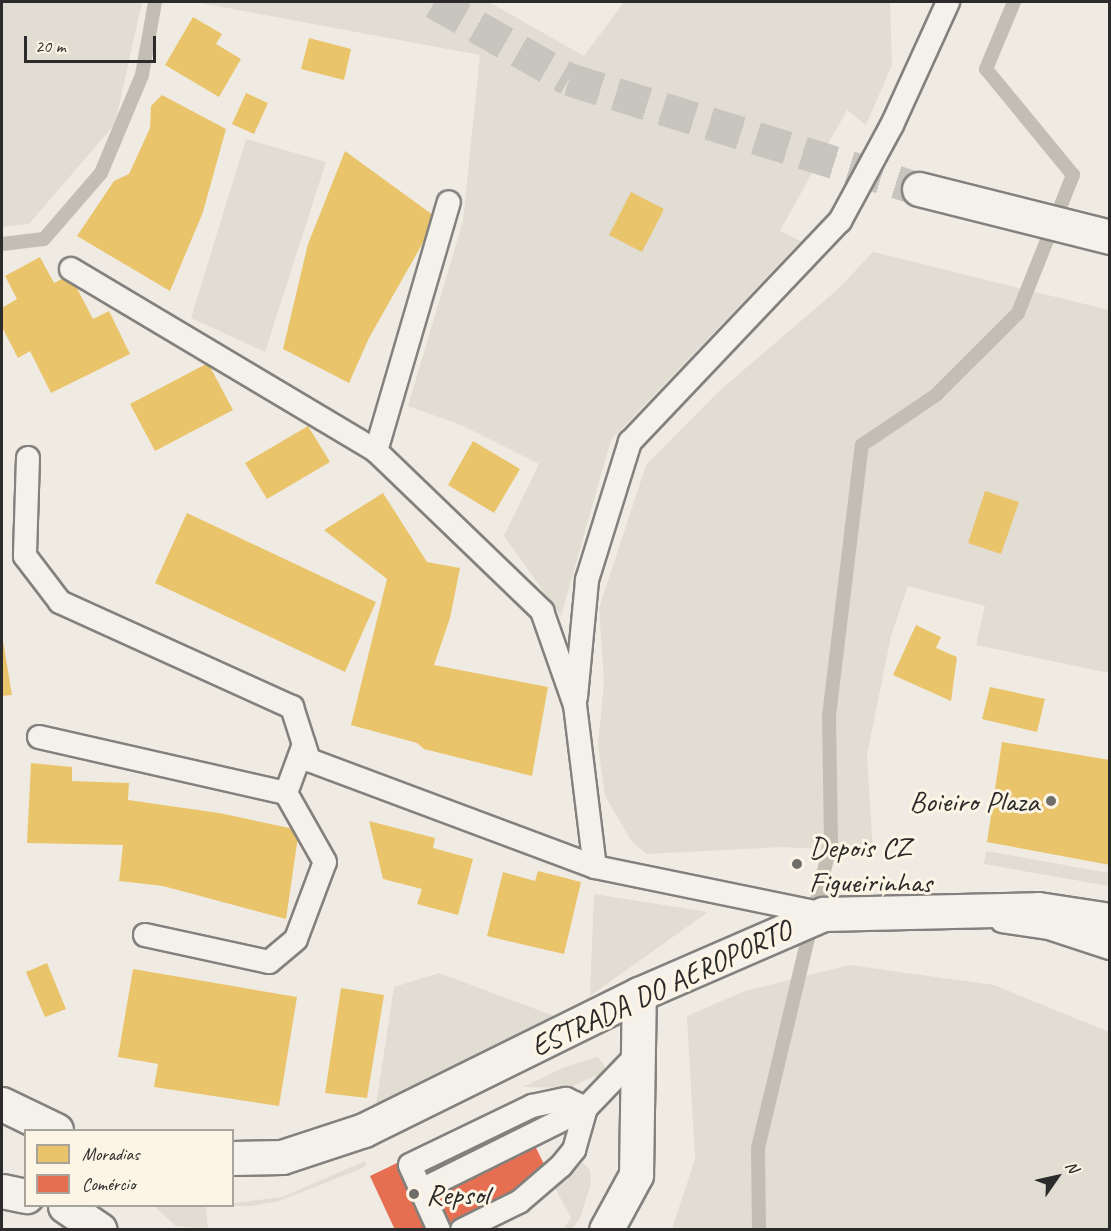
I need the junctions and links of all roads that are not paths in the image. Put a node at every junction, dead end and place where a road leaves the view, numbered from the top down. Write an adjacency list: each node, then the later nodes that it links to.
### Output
1 (948, 2): 8 (lane)
2 (919, 189): 4 (main road)
3 (449, 202): 6 (lane)
4 (1110, 237)
5 (71, 269): 6 (lane)
6 (376, 451): 8 (lane)
7 (28, 458): 10 (lane)
8 (575, 705): 12 (lane)
9 (39, 737): 11 (lane)
10 (304, 744): 11 (lane); 12 (lane)
11 (286, 793): 16 (lane)
12 (595, 867): 14 (lane)
13 (941, 911): 14 (main road, ESTRADA DO AEROPORTO); 15 (main road, ESTRADA DO AEROPORTO); 17 (lane)
14 (823, 914): 18 (main road, ESTRADA DO AEROPORTO)
15 (1110, 920)
16 (145, 935)
17 (1110, 948)
18 (639, 994): 19 (main road); 23 (main road, ESTRADA DO AEROPORTO)
19 (638, 1054): 21 (lane); 30 (main road)
20 (2, 1104): 22 (main road)
21 (586, 1108): 28 (lane); 29 (lane)
22 (52, 1129)
23 (234, 1158)
24 (2, 1191): 25 (main road)
25 (24, 1196)
26 (66, 1207): 27 (main road)
27 (100, 1230)
28 (439, 1230)
29 (462, 1230)
30 (606, 1230)

